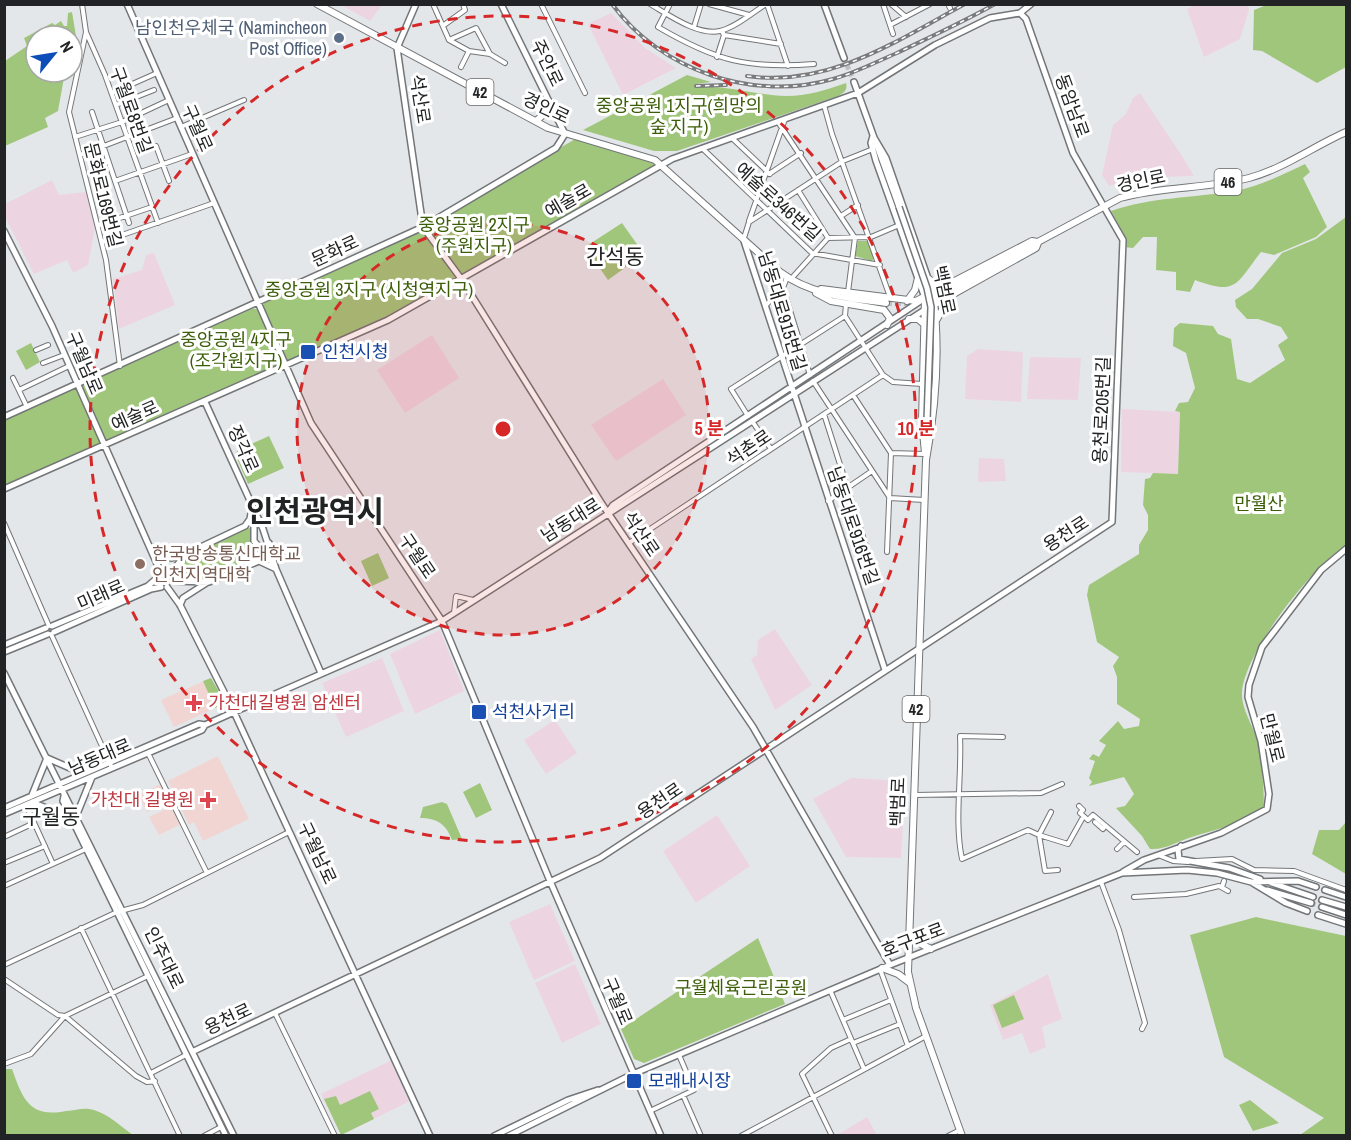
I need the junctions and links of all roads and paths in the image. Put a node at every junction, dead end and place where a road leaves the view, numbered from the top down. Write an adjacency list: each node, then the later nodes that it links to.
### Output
1 (82, 4): 26 (street, 구월로8번길)
2 (127, 4): 40 (main road, 구월로)
3 (317, 4): 31 (main road, 경인로 / 42)
4 (416, 4): 31 (main road)
5 (463, 4): 23 (street)
6 (501, 4): 50 (main road, 주안로)
7 (541, 4): 44 (street)
8 (650, 4): 19 (street)
9 (670, 4): 19 (street)
10 (701, 4): 25 (street)
11 (709, 4): 21 (street)
12 (766, 4): 21 (street); 30 (street)
13 (824, 4): 35 (main road)
14 (883, 4): 24 (street)
15 (891, 4): 22 (street)
16 (930, 4): 22 (street)
17 (1030, 4): 20 (main road)
18 (433, 5): 23 (street)
19 (665, 13): 25 (street); 34 (street)
20 (1020, 13): 45 (main road, 예술로); 86 (main road, 동암남로)
21 (749, 15): 27 (street)
22 (906, 17): 24 (street)
23 (444, 25): 29 (street)
24 (890, 26): 28 (street)
25 (694, 27): 27 (street)
26 (86, 32): 43 (street, 구월로8번길); 63 (street, 문화로169번길)
27 (723, 33): 30 (street); 34 (street)
28 (893, 34)
29 (449, 40): 32 (street); 33 (street)
30 (781, 45): 38 (street)
31 (397, 48): 56 (main road, 경인로 / 42); 95 (main road, 석산로)
32 (470, 51): 33 (street); 39 (street)
33 (490, 54): 36 (street)
34 (717, 57): 38 (street)
35 (844, 58)
36 (505, 63)
37 (814, 64): 38 (street)
38 (788, 66)
39 (461, 67)
40 (157, 73): 43 (street); 46 (main road, 구월로)
41 (854, 82): 45 (main road, 백범로)
42 (154, 90): 48 (street)
43 (112, 93): 48 (street, 구월로8번길)
44 (585, 93)
45 (858, 93): 49 (main road, 예술로); 62 (main road, 백범로)
46 (169, 100): 52 (main road, 구월로); 55 (street)
47 (244, 100): 57 (street)
48 (116, 105): 55 (street, 구월로8번길)
49 (824, 105): 53 (main road, 예술로); 73 (street)
50 (552, 107): 56 (main road); 61 (main road, 주안로)
51 (92, 112): 59 (street)
52 (177, 118): 57 (main road, 구월로); 64 (street)
53 (785, 119): 54 (main road, 예술로); 58 (street)
54 (778, 121): 58 (street); 65 (main road, 예술로)
55 (122, 122): 59 (street); 64 (street, 구월로8번길)
56 (536, 122): 61 (main road, 경인로 / 42)
57 (181, 127): 70 (main road, 구월로)
58 (783, 127): 71 (street); 76 (street)
59 (98, 130): 63 (street); 66 (street)
60 (1347, 132): 86 (main road, 경인로 / 46)
61 (565, 134): 74 (main road, 경인로 / 42); 95 (main road, 문화로)
62 (873, 136): 69 (main road, 백범로); 107 (main road, 백범로); 157 (main road, 백범로, bridge)
63 (75, 137): 72 (street, 문화로169번길)
64 (128, 138): 66 (street); 77 (street, 구월로8번길)
65 (732, 138): 68 (main road, 예술로); 76 (street)
66 (104, 146): 72 (street); 79 (street)
67 (156, 146): 75 (street)
68 (702, 148): 74 (main road, 예술로); 82 (street, 예술로346번길)
69 (873, 149): 73 (street); 94 (main road, 백범로)
70 (192, 153): 75 (street); 83 (main road, 구월로)
71 (801, 153): 76 (street); 78 (street)
72 (80, 155): 93 (street, 문화로169번길)
73 (843, 161): 78 (street); 84 (street)
74 (662, 164): 100 (main road, 경인로 / 42); 108 (main road, 예술로)
75 (163, 165): 77 (street); 80 (street)
76 (769, 172): 82 (street)
77 (140, 173): 79 (street); 85 (street, 구월로8번길)
78 (816, 177): 81 (street); 89 (street)
79 (115, 181): 88 (street)
80 (169, 181)
81 (798, 190): 87 (street); 98 (street)
82 (756, 202): 87 (street, 예술로346번길); 90 (street)
83 (214, 203): 92 (street); 118 (main road, 구월로)
84 (858, 205): 89 (street); 97 (street)
85 (152, 207): 88 (street); 92 (street, 구월로8번길)
86 (1103, 207): 111 (main road, 경인로 / 46); 115 (main road, 동암남로)
87 (766, 211): 90 (street); 102 (street, 예술로346번길)
88 (127, 216): 91 (street); 93 (street)
89 (841, 216): 99 (street)
90 (749, 222): 100 (street)
91 (129, 223)
92 (158, 224): 101 (street)
93 (99, 225): 101 (street, 문화로169번길)
94 (897, 226): 97 (street); 105 (main road, 백범로)
95 (423, 227): 108 (main road, 석산로); 118 (main road, 문화로)
96 (4, 231): 133 (main road, 구월남로)
97 (871, 237): 99 (street); 104 (street)
98 (828, 238): 99 (street); 102 (street)
99 (855, 238): 103 (street)
100 (744, 239): 106 (main road, 경인로 / 42); 122 (main road, 남동대로915번길)
101 (102, 242): 137 (street, 문화로169번길)
102 (814, 254): 103 (street, 예술로346번길); 106 (street)
103 (852, 261): 104 (street, 예술로346번길); 112 (street)
104 (880, 265): 120 (street)
105 (918, 274): 114 (main road, 백범로); 116 (main road)
106 (789, 279): 109 (street); 110 (main road, 경인로 / 42)
107 (929, 279): 111 (main road); 113 (main road, 백범로)
108 (462, 280): 138 (main road, 예술로); 165 (main road, 석산로)
109 (783, 288): 122 (street); 129 (street)
110 (808, 288): 112 (main road, 경인로 / 42); 119 (main road, 경인로 / 42); 120 (main road, 경인로)
111 (951, 288): 113 (main road); 117 (main road)
112 (848, 292): 120 (main road, 경인로 / 42)
113 (933, 293): 114 (main road); 121 (main road, 백범로 / 42)
114 (925, 298): 116 (main road, 경인로 / 42); 123 (main road, 백범로 / 42); 127 (main road)
115 (1121, 300): 166 (main road, 용천로205번길)
116 (907, 301): 120 (main road, 경인로 / 42)
117 (947, 301): 121 (main road); 126 (main road)
118 (258, 303): 137 (main road, 문화로); 138 (main road, 구월로)
119 (846, 303): 120 (main road, 경인로 / 42); 124 (street)
120 (887, 303): 127 (main road)
121 (934, 305): 123 (main road); 126 (main road, 백범로 / 42)
122 (765, 307): 134 (main road, 남동대로915번길)
123 (926, 309): 125 (main road); 128 (main road, 백범로 / 42)
124 (845, 316): 129 (street); 130 (street)
125 (909, 319): 128 (main road); 130 (main road)
126 (936, 322): 157 (main road, 백범로 / 42)
127 (887, 325): 130 (main road)
128 (926, 325): 142 (main road, 백범로 / 42)
129 (800, 344): 134 (street); 141 (street)
130 (863, 344): 139 (street); 141 (main road)
131 (48, 345): 132 (street)
132 (36, 350)
133 (64, 355): 135 (street); 136 (main road, 구월남로)
134 (780, 357): 145 (main road, 남동대로915번길); 152 (street)
135 (43, 363)
136 (69, 366): 143 (main road, 구월남로); 144 (street)
137 (120, 366): 143 (main road, 문화로)
138 (286, 366): 147 (main road, 예술로); 192 (main road, 구월로)
139 (883, 375): 142 (street); 146 (street, 석촌로)
140 (14, 378): 144 (street)
141 (812, 378): 145 (main road); 149 (street)
142 (923, 384): 157 (main road, 백범로 / 42)
143 (77, 386): 148 (main road, 문화로); 154 (main road, 구월남로)
144 (19, 390): 148 (street)
145 (792, 391): 152 (main road); 153 (main road, 남동대로916번길)
146 (853, 395): 149 (street, 석촌로); 156 (street)
147 (205, 402): 154 (main road, 예술로); 164 (main road, 정각로)
148 (27, 407): 151 (main road, 문화로)
149 (831, 409): 150 (street, 석촌로); 158 (street)
150 (824, 414): 153 (street, 석촌로); 159 (street)
151 (4, 417)
152 (750, 418): 155 (street); 165 (main road, 남동대로)
153 (804, 427): 155 (street, 석촌로); 163 (main road, 남동대로916번길)
154 (104, 446): 160 (main road, 예술로); 177 (main road, 구월남로)
155 (771, 449): 172 (street, 석촌로)
156 (891, 453): 157 (street); 161 (street)
157 (926, 457): 162 (main road, 백범로 / 42)
158 (872, 471): 159 (street); 161 (street)
159 (848, 488): 163 (street); 179 (street)
160 (4, 489)
161 (890, 498): 162 (street); 176 (street)
162 (924, 500): 195 (main road, 백범로 / 42)
163 (828, 501): 197 (main road, 남동대로916번길)
164 (252, 508): 168 (main road); 169 (main road, 정각로); 170 (main road, 정각로)
165 (608, 512): 172 (main road, 석산로); 189 (main road, 남동대로)
166 (1112, 522): 195 (main road, 용천로)
167 (4, 523): 193 (street)
168 (241, 528): 169 (main road); 174 (main road)
169 (255, 528): 170 (main road); 175 (main road, 정각로)
170 (263, 529): 171 (main road, 정각로)
171 (269, 543): 175 (main road); 181 (main road, 정각로)
172 (629, 543): 203 (main road, 석산로)
173 (1347, 549): 230 (main road, 만월로)
174 (195, 550): 177 (main road); 178 (main road)
175 (263, 551): 180 (main road); 181 (main road, 정각로)
176 (887, 552)
177 (156, 557): 182 (main road, 구월남로)
178 (179, 562): 183 (main road); 186 (main road)
179 (872, 562)
180 (251, 563): 181 (main road); 187 (main road)
181 (276, 569): 199 (main road)
182 (161, 573): 183 (main road); 184 (main road)
183 (169, 574): 185 (main road)
184 (156, 579): 188 (main road, 구월남로); 193 (main road, 미래로)
185 (172, 581): 186 (main road); 188 (main road)
186 (186, 582): 187 (main road)
187 (208, 582): 190 (main road)
188 (164, 587): 190 (main road, 구월남로); 193 (main road, 미래로)
189 (474, 600): 191 (main road, 남동대로); 191 (street)
190 (180, 605): 200 (main road, 구월남로)
191 (454, 613): 192 (main road, 남동대로)
192 (442, 621): 199 (main road, 남동대로); 243 (main road, 구월로)
193 (50, 630): 194 (main road, 미래로); 196 (main road, 미래로); 206 (street)
194 (4, 645)
195 (918, 649): 197 (main road, 용천로); 211 (main road, 백범로 / 42)
196 (4, 651)
197 (885, 670): 203 (main road, 용천로)
198 (4, 673): 205 (main road, 인주대로)
199 (321, 673): 200 (main road, 남동대로)
200 (234, 712): 201 (main road, 남동대로); 225 (main road, 구월남로)
201 (205, 725): 204 (main road, 남동대로); 206 (main road, 남동대로)
202 (1003, 737): 210 (street)
203 (765, 749): 243 (main road, 용천로); 273 (main road, 석산로)
204 (148, 753): 206 (main road, 남동대로); 241 (street)
205 (47, 758): 207 (main road); 209 (main road, 인주대로); 213 (main road)
206 (111, 766): 207 (main road, 남동대로)
207 (91, 774): 209 (main road, 남동대로); 219 (main road)
208 (1062, 784): 210 (street)
209 (60, 787): 212 (main road, 인주대로); 213 (main road, 남동대로)
210 (961, 794): 211 (street); 226 (street)
211 (914, 795): 269 (main road, 백범로 / 42)
212 (64, 796): 219 (main road, 인주대로); 220 (main road, 인주대로)
213 (32, 798): 214 (main road, 남동대로); 216 (main road, 남동대로); 220 (main road)
214 (26, 804): 218 (main road, 남동대로); 223 (street)
215 (1079, 806): 224 (street)
216 (4, 808)
217 (1051, 812): 226 (street)
218 (4, 814)
219 (77, 814): 262 (main road, 인주대로)
220 (72, 819): 231 (main road, 인주대로)
221 (1083, 819): 226 (street)
222 (1095, 822): 224 (street)
223 (34, 824): 227 (street); 229 (street)
224 (1105, 826): 228 (street)
225 (290, 831): 241 (street); 275 (main road, 구월남로)
226 (1039, 835): 240 (street)
227 (4, 837)
228 (1124, 842): 232 (street); 233 (street)
229 (45, 846): 237 (street); 238 (street)
230 (1181, 846): 234 (main road, 만월로); 236 (main road)
231 (86, 849): 238 (street); 264 (main road, 인주대로)
232 (1117, 849)
233 (1137, 852)
234 (1158, 855): 236 (street); 242 (main road, 만월로)
235 (1230, 859): 236 (street); 239 (street); 253 (street)
236 (1195, 861): 245 (main road)
237 (4, 864)
238 (53, 864): 248 (street)
239 (1229, 865)
240 (1058, 870)
241 (207, 873): 262 (street)
242 (1122, 873): 246 (main road, 호구포로); 247 (main road, 호구포로)
243 (550, 881): 275 (main road, 용천로); 296 (main road, 구월로)
244 (1224, 881): 249 (street)
245 (1265, 881): 247 (main road, 호구포로); 251 (main road, 호구포로); 256 (main road, 호구포로)
246 (1101, 882): 270 (main road, 호구포로); 286 (street)
247 (1251, 882): 250 (main road, 호구포로)
248 (4, 886)
249 (1222, 887): 254 (street); 255 (street)
250 (1260, 887): 259 (main road, 호구포로); 263 (main road, 호구포로)
251 (1316, 887)
252 (1325, 890): 257 (main road)
253 (1347, 890)
254 (1228, 891)
255 (1134, 897)
256 (1313, 897)
257 (1347, 897)
258 (1322, 900): 261 (main road)
259 (1311, 903)
260 (1322, 907): 266 (main road)
261 (1347, 907)
262 (124, 911): 264 (street); 290 (main road, 인주대로)
263 (1307, 911)
264 (117, 912): 268 (street); 276 (main road, 인주대로)
265 (1318, 915): 267 (main road)
266 (1347, 915)
267 (1347, 924)
268 (81, 928): 272 (street); 280 (street)
269 (909, 930): 270 (main road); 271 (main road, 백범로 / 42)
270 (931, 949): 271 (main road, 호구포로)
271 (908, 958): 273 (main road, 호구포로); 278 (main road, 백범로 / 42)
272 (4, 965)
273 (890, 965): 274 (main road, 호구포로)
274 (881, 969): 278 (main road); 279 (main road, 호구포로); 281 (street)
275 (357, 974): 282 (main road, 용천로); 309 (main road, 구월남로)
276 (148, 976): 280 (street); 292 (main road, 인주대로)
277 (4, 979): 283 (street)
278 (911, 984): 287 (main road, 백범로 / 42)
279 (830, 990): 284 (street); 291 (main road, 호구포로)
280 (113, 994): 283 (street); 295 (street)
281 (891, 1000): 284 (street); 285 (street)
282 (275, 1013): 290 (main road, 용천로); 308 (street)
283 (65, 1016): 293 (street); 297 (street)
284 (843, 1020): 288 (street)
285 (900, 1024): 288 (street); 289 (street)
286 (1142, 1029)
287 (926, 1036): 289 (street); 303 (main road, 백범로 / 42)
288 (852, 1041): 294 (street); 300 (street)
289 (908, 1046): 294 (street)
290 (194, 1051): 307 (main road, 인주대로)
291 (679, 1054): 296 (main road, 호구포로); 299 (street)
292 (187, 1055): 295 (street); 302 (main road, 인주대로)
293 (4, 1064)
294 (864, 1069): 300 (street)
295 (151, 1073): 297 (street)
296 (633, 1074): 298 (main road, 호구포로); 301 (main road, 구월로)
297 (155, 1081): 304 (street)
298 (598, 1090): 310 (main road, 호구포로); 311 (main road, 호구포로)
299 (683, 1095): 301 (street); 313 (street)
300 (813, 1097): 314 (street); 315 (street)
301 (650, 1111): 312 (main road, 구월로)
302 (222, 1126): 305 (street); 306 (main road, 인주대로)
303 (961, 1133): 316 (street)
304 (180, 1136)
305 (204, 1136)
306 (226, 1136)
307 (234, 1136)
308 (335, 1136)
309 (430, 1136)
310 (494, 1136)
311 (508, 1136)
312 (661, 1136)
313 (701, 1136)
314 (741, 1136)
315 (832, 1136)
316 (948, 1136)

